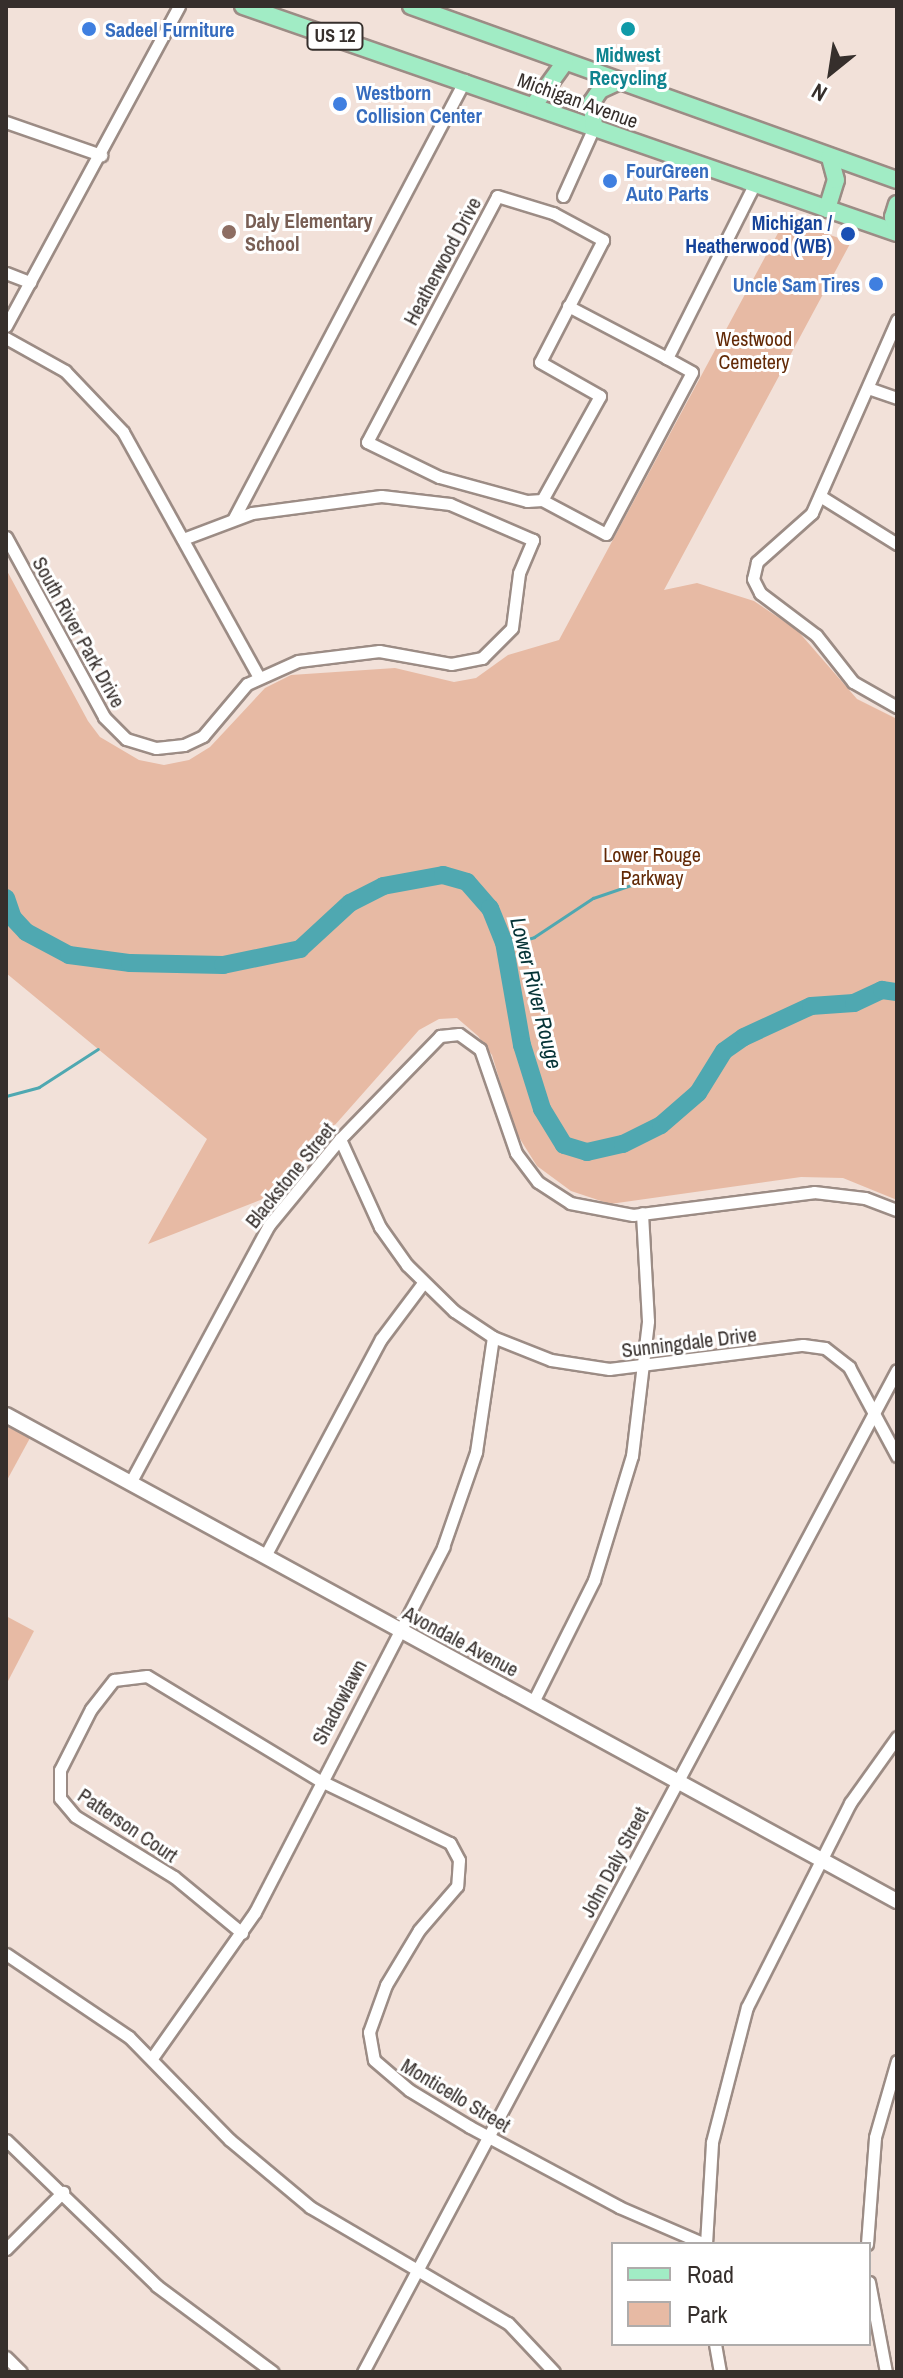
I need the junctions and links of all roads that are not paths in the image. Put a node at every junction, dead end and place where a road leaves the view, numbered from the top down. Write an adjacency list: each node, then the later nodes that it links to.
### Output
1 (179, 6): 10 (street)
2 (243, 6): 5 (main road, Michigan Avenue / US 12)
3 (411, 6): 4 (main road, Michigan Avenue)
4 (565, 62): 6 (main road, Michigan Avenue); 7 (main road)
5 (465, 80): 7 (main road, Michigan Avenue / US 12); 29 (street)
6 (619, 81): 9 (main road); 11 (main road, Michigan Avenue)
7 (534, 105): 9 (main road, Michigan Avenue / US 12)
8 (6, 122): 10 (street)
9 (594, 127): 13 (main road, Michigan Avenue / US 12); 14 (street)
10 (101, 155): 19 (street)
11 (830, 157): 12 (main road, Michigan Avenue); 16 (main road)
12 (897, 180)
13 (755, 183): 16 (main road, Michigan Avenue / US 12); 24 (street)
14 (563, 196)
15 (897, 204): 17 (main road)
16 (827, 209): 17 (main road, Michigan Avenue / US 12)
17 (897, 231)
18 (6, 273): 19 (street)
19 (30, 282): 22 (street)
20 (568, 306): 24 (street); 28 (street, Heatherwood Drive); 28 (street, Heatherwood Drive)
21 (897, 320): 25 (street)
22 (6, 326)
23 (6, 338): 31 (street)
24 (667, 358): 28 (street, Heatherwood Drive)
25 (868, 388): 26 (street); 27 (street)
26 (897, 398)
27 (820, 496): 32 (street); 34 (street)
28 (542, 500)
29 (234, 518): 31 (street); 33 (street, South River Park Drive)
30 (6, 537): 33 (street, South River Park Drive)
31 (183, 539): 33 (street)
32 (897, 544)
33 (258, 676)
34 (897, 707)
35 (340, 1139): 37 (street, Blackstone Street); 38 (street, Sunningdale Drive); 45 (street, Blackstone Street)
36 (897, 1210): 37 (street)
37 (642, 1213): 40 (street)
38 (423, 1283): 39 (street, Sunningdale Drive); 46 (street)
39 (493, 1337): 40 (street, Sunningdale Drive); 47 (street, Shadowlawn)
40 (644, 1367): 42 (street, Sunningdale Drive); 48 (street)
41 (897, 1370): 42 (street, John Daly Street)
42 (874, 1414): 44 (street, Sunningdale Drive); 51 (street, John Daly Street)
43 (6, 1415): 45 (street, Avondale Avenue)
44 (897, 1456)
45 (130, 1483): 46 (street, Avondale Avenue)
46 (265, 1556): 47 (street, Avondale Avenue)
47 (398, 1629): 48 (street, Avondale Avenue); 50 (street, Shadowlawn)
48 (533, 1702): 51 (street, Avondale Avenue)
49 (897, 1737): 52 (street)
50 (319, 1780): 54 (street, Shadowlawn); 54 (street, Patterson Court); 58 (street, Monticello Street)
51 (678, 1781): 52 (street, Avondale Avenue); 58 (street, John Daly Street)
52 (822, 1860): 53 (street, Avondale Avenue); 62 (street)
53 (897, 1901)
54 (242, 1933): 56 (street, Shadowlawn)
55 (6, 1954): 56 (street)
56 (152, 2058): 65 (street)
57 (897, 2061): 63 (street)
58 (486, 2136): 61 (street, Monticello Street); 65 (street, John Daly Street)
59 (6, 2140): 60 (street)
60 (63, 2192): 64 (street); 70 (street)
61 (701, 2242)
62 (706, 2242)
63 (867, 2242)
64 (6, 2249)
65 (415, 2272): 71 (street, John Daly Street); 72 (street)
66 (871, 2293): 74 (street)
67 (715, 2346): 73 (street)
68 (6, 2357): 69 (street)
69 (21, 2372)
70 (273, 2372)
71 (363, 2372)
72 (554, 2372)
73 (720, 2372)
74 (886, 2372)

